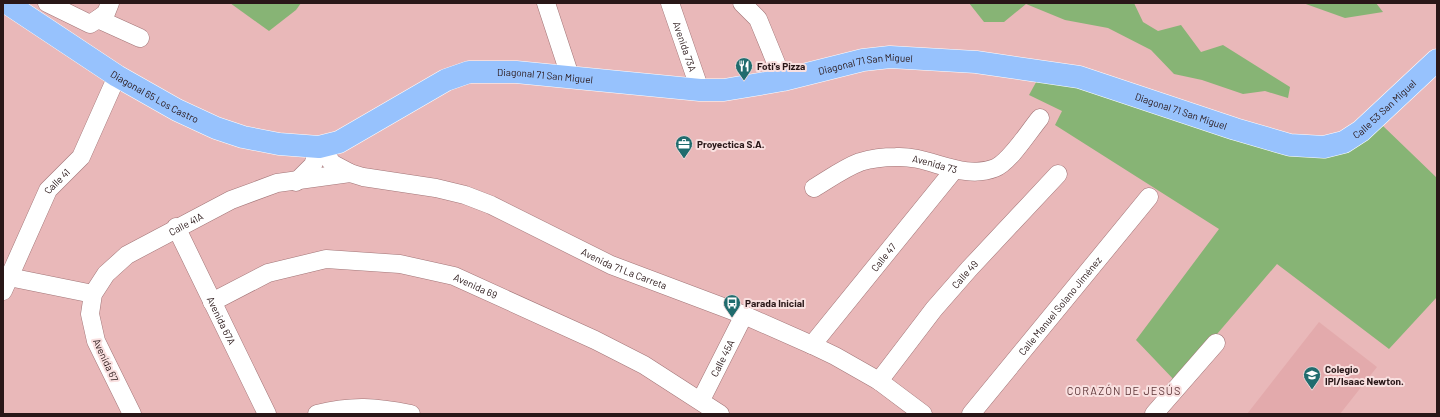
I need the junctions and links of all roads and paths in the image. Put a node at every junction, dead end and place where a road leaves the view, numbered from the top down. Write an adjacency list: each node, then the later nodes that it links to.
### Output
1 (7, 3): 10 (main road, Diagonal 65 Los Castro)
2 (47, 3): 7 (street)
3 (110, 3): 7 (street)
4 (546, 3): 11 (street)
5 (670, 3): 13 (street, Avenida 73A)
6 (742, 3): 12 (street)
7 (98, 19): 8 (street)
8 (140, 38)
9 (1437, 60): 16 (main road, Calle 53 San Miguel)
10 (117, 76): 15 (main road, Diagonal 65 Los Castro); 24 (street, Calle 41)
11 (570, 76): 13 (main road, Diagonal 71 San Miguel); 15 (main road, Diagonal 71 San Miguel)
12 (783, 80): 13 (main road, Diagonal 71 San Miguel); 16 (main road, Diagonal 71 San Miguel)
13 (700, 90)
14 (1040, 118): 17 (street, Avenida 73)
15 (319, 147): 18 (street, Avenida 71 La Carreta); 20 (street)
16 (1324, 147)
17 (954, 170): 21 (street, Avenida 73); 29 (street, Calle 47)
18 (350, 173): 20 (street, Calle 41A); 27 (street, Avenida 71 La Carreta)
19 (1058, 174): 30 (street, Calle 49)
20 (296, 182): 23 (street, Calle 41A)
21 (814, 188)
22 (1149, 198): 38 (street, Calle Manuel Solano Jiménez)
23 (176, 228): 25 (street, Calle 41A); 26 (street, Avenida 67A)
24 (6, 284): 25 (street)
25 (93, 294): 32 (street, Avenida 67)
26 (212, 302): 31 (street, Avenida 69); 33 (street, Avenida 67A)
27 (744, 315): 29 (street, Avenida 71 La Carreta); 31 (street, Calle 45A)
28 (1216, 343): 39 (street)
29 (812, 345): 30 (street, Avenida 71 La Carreta)
30 (879, 381): 37 (street, Avenida 71 La Carreta)
31 (701, 400): 36 (street, Avenida 69)
32 (132, 414)
33 (267, 414)
34 (317, 414): 35 (street)
35 (411, 414)
36 (720, 414)
37 (923, 414)
38 (971, 414)
39 (1154, 414)

